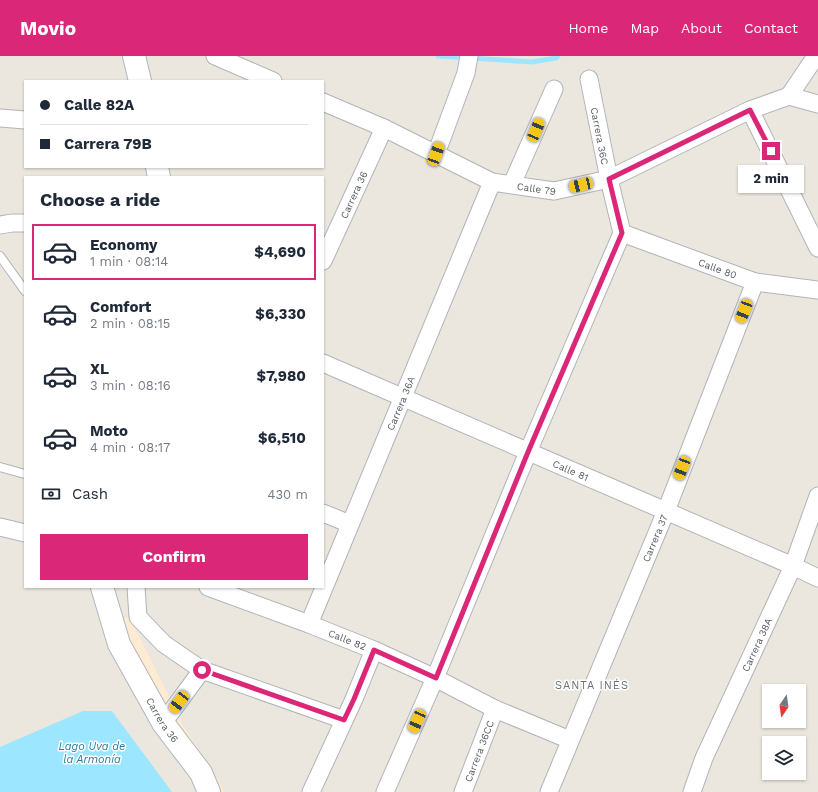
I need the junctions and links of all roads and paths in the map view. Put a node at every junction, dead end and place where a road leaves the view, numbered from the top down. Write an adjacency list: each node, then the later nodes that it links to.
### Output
1 (134, 56): 6 (street)
2 (214, 56): 7 (street)
3 (816, 56): 9 (street)
4 (468, 62): 16 (street)
5 (589, 79): 17 (street, Carrera 36C)
6 (140, 80)
7 (271, 80)
8 (554, 89): 19 (street)
9 (790, 96): 11 (street); 12 (street, Calle 79)
10 (324, 102): 15 (street, Calle 79)
11 (818, 104)
12 (750, 110): 17 (street, Calle 79); 23 (street)
13 (0, 118): 14 (street)
14 (24, 120)
15 (384, 128): 16 (street, Calle 79); 25 (street, Carrera 36)
16 (436, 154): 18 (street, Calle 79)
17 (609, 179): 19 (street, Calle 79); 22 (street, Carrera 36C)
18 (492, 182): 19 (street, Calle 79); 30 (street, Carrera 36A)
19 (512, 184)
20 (24, 223): 21 (street)
21 (0, 225)
22 (622, 233): 26 (street, Calle 80); 31 (street)
23 (818, 248)
24 (0, 256): 27 (lane)
25 (324, 259)
26 (755, 282): 28 (street, Calle 80); 35 (street, Carrera 37)
27 (24, 290)
28 (818, 290)
29 (324, 363): 30 (street, Calle 81)
30 (402, 398): 31 (street, Calle 81); 37 (street, Carrera 36A)
31 (528, 452): 35 (street, Calle 81); 51 (street)
32 (0, 467): 33 (lane)
33 (24, 474)
34 (818, 496): 41 (street, Carrera 38A)
35 (666, 511): 41 (street, Calle 81); 55 (street, Carrera 37)
36 (324, 512): 37 (street)
37 (350, 524): 40 (street, Carrera 36A)
38 (0, 527): 39 (street)
39 (24, 533)
40 (329, 560): 42 (street, Carrera 36A)
41 (793, 566): 43 (street, Calle 81); 61 (street, Carrera 38A)
42 (324, 576)
43 (818, 578)
44 (102, 588): 54 (street, Carrera 36)
45 (136, 588): 50 (street)
46 (211, 588): 48 (street, Calle 82)
47 (320, 588): 48 (street, Carrera 36A)
48 (309, 624): 49 (street, Calle 82)
49 (374, 650): 51 (street, Calle 82); 53 (street)
50 (202, 670): 53 (street); 54 (street)
51 (436, 678): 52 (street, Calle 82); 58 (street)
52 (495, 709): 55 (street, Calle 82); 59 (street, Carrera 36CC)
53 (344, 720): 57 (street)
54 (163, 723): 56 (street, Carrera 36)
55 (570, 740): 60 (street, Carrera 37)
56 (209, 792)
57 (311, 792)
58 (385, 792)
59 (463, 792)
60 (549, 792)
61 (692, 792)

